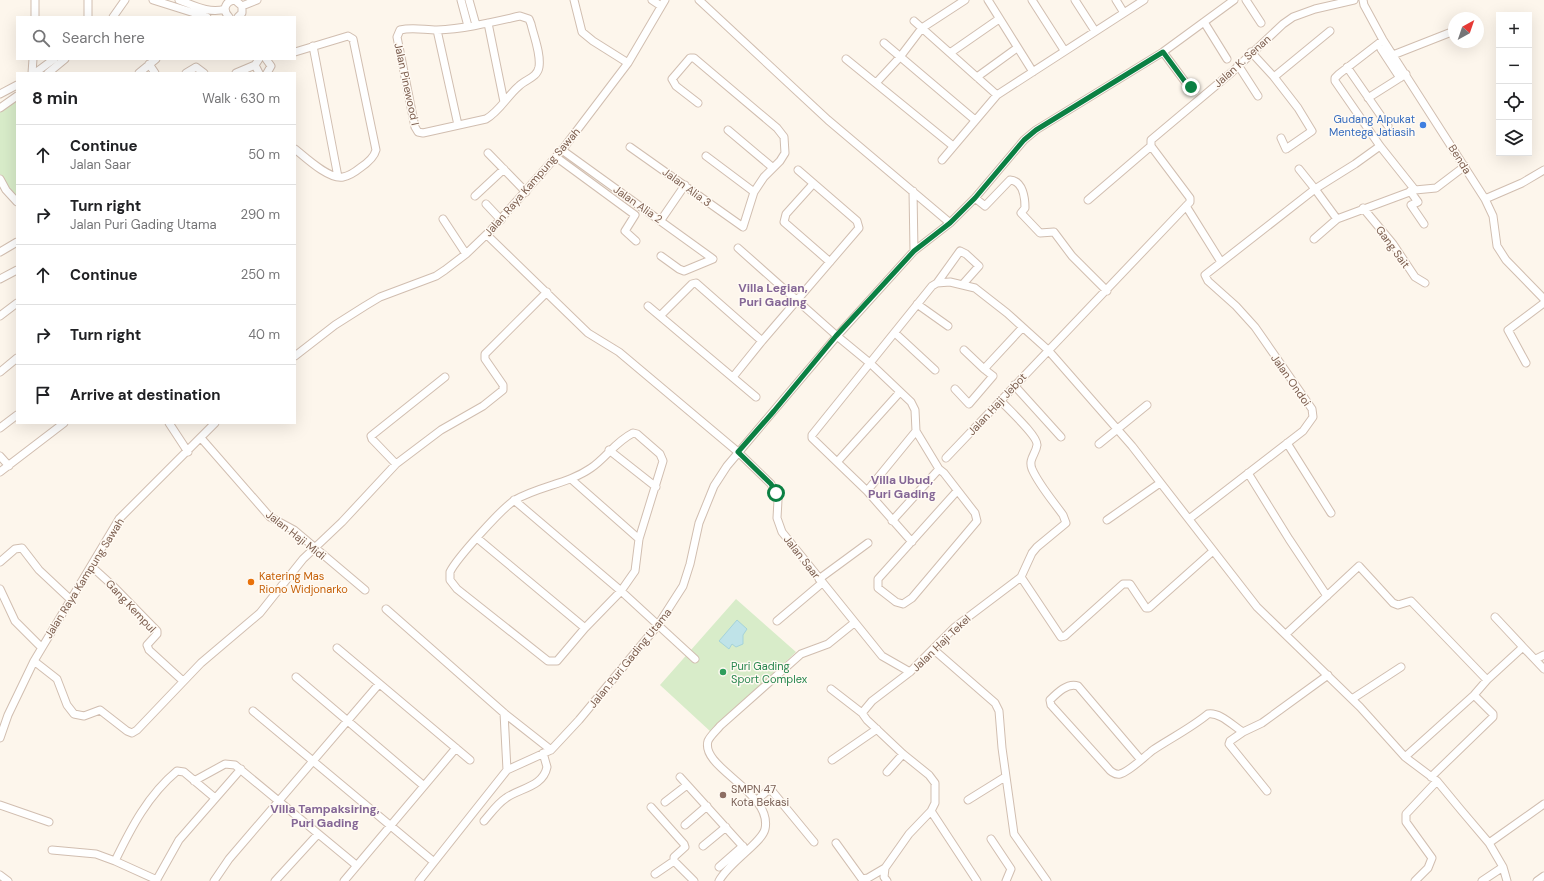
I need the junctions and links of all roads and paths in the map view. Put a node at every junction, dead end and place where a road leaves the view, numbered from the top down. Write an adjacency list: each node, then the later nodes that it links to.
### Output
1 (35, 0): 27 (street)
2 (88, 0): 28 (street)
3 (125, 0): 29 (street)
4 (153, 0): 30 (street)
5 (179, 0): 24 (street)
6 (257, 0): 25 (street)
7 (461, 0): 37 (street)
8 (469, 0): 37 (street)
9 (574, 0): 63 (street)
10 (652, 0): 22 (street)
11 (699, 0): 119 (street)
12 (965, 0): 23 (street)
13 (988, 0): 32 (street)
14 (1032, 0): 48 (street)
15 (1075, 0): 40 (street)
16 (1116, 0): 26 (street)
17 (1144, 0): 26 (street)
18 (1234, 0): 34 (street, Jalan Puri Gading Utama)
19 (1246, 0): 36 (street)
20 (1354, 0): 51 (street, Jalan K. Senan)
21 (1363, 0): 43 (street, Benda)
22 (663, 3): 63 (street, Jalan Raya Kampung Sawah)
23 (954, 3): 38 (street)
24 (224, 9): 25 (street); 31 (street)
25 (241, 9)
26 (1124, 13): 40 (street)
27 (34, 16)
28 (88, 16)
29 (114, 16)
30 (204, 16)
31 (228, 16)
32 (999, 19): 46 (street); 52 (street)
33 (914, 21): 38 (street)
34 (1204, 22): 50 (street, Jalan Puri Gading Utama); 61 (street)
35 (488, 23): 37 (street); 89 (street); 89 (street)
36 (1261, 23)
37 (472, 25): 39 (street)
38 (922, 28): 52 (street); 54 (street)
39 (437, 30): 93 (street); 93 (street, Jalan Pinewood I)
40 (1095, 31): 48 (street)
41 (1330, 31): 78 (street)
42 (1448, 33): 53 (street)
43 (1383, 40): 53 (street, Benda); 66 (street)
44 (884, 43): 54 (street)
45 (313, 46): 49 (street); 113 (street); 113 (street)
46 (1017, 48): 77 (street); 80 (street)
47 (1381, 49): 79 (street)
48 (1064, 50): 77 (street)
49 (296, 52)
50 (1163, 52): 83 (street); 123 (street, Jalan Puri Gading Utama)
51 (1251, 52): 65 (street, Jalan K. Senan); 78 (street)
52 (950, 54): 80 (street)
53 (1393, 55): 79 (street, Benda)
54 (900, 57): 81 (street); 92 (street)
55 (846, 59): 81 (street)
56 (33, 60): 67 (street)
57 (53, 60): 68 (street)
58 (64, 60): 69 (street)
59 (155, 60): 64 (street)
60 (269, 60): 76 (street)
61 (1227, 60)
62 (256, 61): 74 (street); 75 (street)
63 (628, 63): 102 (street, Jalan Raya Kampung Sawah)
64 (149, 64): 70 (street); 71 (street)
65 (1238, 65): 86 (street); 98 (street, Jalan K. Senan)
66 (1347, 67): 88 (street); 99 (street)
67 (34, 72)
68 (35, 72)
69 (49, 72)
70 (140, 72)
71 (154, 72)
72 (188, 72): 73 (street)
73 (203, 72)
74 (238, 72)
75 (259, 72)
76 (269, 72)
77 (1033, 72): 85 (street)
78 (1274, 76): 96 (street)
79 (1403, 76): 88 (street); 107 (street, Benda)
80 (977, 77): 85 (street)
81 (876, 83): 97 (street)
82 (16, 86): 84 (street)
83 (1191, 87)
84 (0, 94)
85 (997, 95): 92 (street)
86 (1258, 96)
87 (16, 97): 91 (street)
88 (1368, 98): 94 (street)
89 (504, 102): 93 (street)
90 (698, 103): 108 (street)
91 (0, 108)
92 (975, 120): 97 (street)
93 (458, 125)
94 (1388, 126)
95 (728, 130): 108 (street)
96 (1281, 138)
97 (953, 146): 106 (street)
98 (1151, 146): 125 (street, Jalan K. Senan); 128 (street)
99 (1380, 146): 117 (street); 118 (street)
100 (630, 147): 116 (street, Jalan Alia 3)
101 (296, 150): 113 (street)
102 (562, 150): 105 (street, Jalan Raya Kampung Sawah); 133 (street, Jalan Alia 2)
103 (488, 154): 109 (street)
104 (706, 156): 121 (street)
105 (556, 157): 120 (street, Jalan Raya Kampung Sawah); 138 (street)
106 (942, 160)
107 (1465, 166): 118 (street); 124 (street, Benda)
108 (772, 167): 121 (street)
109 (504, 169): 120 (street); 122 (street)
110 (1299, 169): 117 (street)
111 (798, 170): 115 (street)
112 (1544, 170): 124 (street)
113 (338, 177)
114 (0, 179): 126 (street)
115 (813, 184): 145 (street); 145 (street)
116 (685, 185): 121 (street, Jalan Alia 3); 133 (street)
117 (1316, 189): 131 (street); 146 (street)
118 (1413, 190): 129 (street); 135 (street)
119 (913, 191): 134 (street); 141 (street)
120 (526, 192): 132 (street, Jalan Raya Kampung Sawah)
121 (754, 192)
122 (475, 196)
123 (975, 198): 134 (street, Jalan Puri Gading Utama); 152 (street)
124 (1485, 199): 154 (street, Benda)
125 (1088, 200)
126 (16, 201)
127 (486, 204): 132 (street)
128 (1186, 206): 146 (street); 152 (street)
129 (1363, 208): 131 (street); 150 (street, Gang Sait)
130 (443, 219): 143 (street)
131 (1337, 219): 137 (street)
132 (501, 220): 136 (street, Jalan Raya Kampung Sawah)
133 (661, 220): 144 (street, Jalan Alia 2)
134 (950, 223): 141 (street, Jalan Puri Gading Utama)
135 (1424, 224)
136 (487, 235): 143 (street, Jalan Raya Kampung Sawah); 153 (street, Jalan Saar)
137 (1314, 239)
138 (636, 241)
139 (16, 243): 142 (street)
140 (738, 248): 155 (street)
141 (914, 251): 165 (street, Jalan Puri Gading Utama)
142 (0, 252)
143 (466, 254): 169 (street, Jalan Raya Kampung Sawah)
144 (661, 256)
145 (830, 262): 155 (street)
146 (1221, 262): 193 (street, Jalan Ondoi)
147 (16, 271): 148 (street)
148 (0, 279)
149 (937, 283): 151 (street); 151 (street); 158 (street)
150 (1425, 283)
151 (963, 284): 163 (street)
152 (1106, 291): 168 (street)
153 (547, 292): 197 (street, Jalan Saar); 201 (street)
154 (1544, 299)
155 (797, 300): 165 (street); 166 (street)
156 (1544, 303): 172 (street)
157 (16, 304): 160 (street)
158 (917, 304): 162 (street); 164 (street)
159 (648, 306): 161 (street)
160 (0, 316)
161 (660, 316): 166 (street); 177 (street)
162 (948, 326)
163 (1022, 328): 168 (street); 173 (street)
164 (895, 333): 171 (street); 174 (street)
165 (836, 336): 171 (street); 197 (street, Jalan Puri Gading Utama)
166 (762, 341): 177 (street)
167 (964, 350): 173 (street)
168 (1048, 350): 178 (street, Jalan Haji Jebot); 189 (street)
169 (296, 355)
170 (16, 359): 175 (street)
171 (868, 361): 180 (street); 200 (street)
172 (1526, 363)
173 (984, 369): 179 (street)
174 (935, 370)
175 (0, 372)
176 (445, 377): 201 (street)
177 (733, 377): 181 (street)
178 (1014, 385): 182 (street, Jalan Haji Jebot); 191 (street)
179 (955, 389)
180 (900, 392): 190 (street); 200 (street)
181 (756, 397)
182 (1000, 400): 199 (street, Jalan Haji Jebot); 224 (street, Jalan Haji Tekel)
183 (1147, 405): 189 (street)
184 (16, 415): 188 (street)
185 (63, 424): 202 (street)
186 (170, 424): 196 (street)
187 (214, 424): 192 (street, Jalan Raya Kampung Sawah)
188 (0, 428)
189 (1117, 429): 194 (street); 207 (street)
190 (916, 431): 203 (street); 209 (street)
191 (1061, 437)
192 (201, 438): 196 (street, Jalan Raya Kampung Sawah); 220 (street, Jalan Haji Midi)
193 (1287, 443): 205 (street, Jalan Ondoi); 212 (street)
194 (1100, 444)
195 (609, 450): 206 (street); 208 (street); 208 (street)
196 (188, 452): 223 (street, Jalan Raya Kampung Sawah)
197 (738, 452): 225 (street, Jalan Saar); 235 (street, Jalan Puri Gading Utama)
198 (0, 456): 202 (street)
199 (946, 458)
200 (838, 460): 209 (street)
201 (396, 464): 220 (street)
202 (9, 466): 204 (street)
203 (939, 468): 210 (street); 215 (street)
204 (0, 472)
205 (1248, 473): 213 (street, Jalan Ondoi); 229 (street)
206 (571, 480): 211 (street); 217 (street)
207 (1160, 483): 213 (street); 214 (street)
208 (656, 487): 217 (street)
209 (867, 491): 215 (street)
210 (958, 491): 218 (street); 218 (street)
211 (514, 500): 216 (street); 228 (street)
212 (1331, 513)
213 (1189, 519): 221 (street)
214 (1107, 520)
215 (892, 521): 218 (street)
216 (477, 538): 236 (street); 236 (street)
217 (639, 539): 228 (street)
218 (912, 542)
219 (868, 543): 225 (street)
220 (314, 548): 227 (street, Jalan Haji Midi); 252 (street)
221 (1213, 550): 224 (street); 237 (street)
222 (0, 562): 230 (street)
223 (91, 566): 230 (street, Jalan Raya Kampung Sawah); 252 (street, Gang Kempul)
224 (1020, 578): 241 (street, Jalan Haji Tekel)
225 (821, 581): 233 (street); 234 (street, Jalan Saar)
226 (0, 589): 239 (street)
227 (365, 590)
228 (620, 591): 235 (street); 236 (street)
229 (1327, 596): 237 (street); 251 (street)
230 (70, 600): 239 (street, Jalan Raya Kampung Sawah)
231 (386, 609): 258 (street)
232 (1495, 617): 238 (street)
233 (777, 621)
234 (854, 623): 248 (street, Jalan Saar); 284 (street)
235 (658, 625): 243 (street); 265 (street, Jalan Puri Gading Utama)
236 (585, 628)
237 (1286, 634): 249 (street)
238 (1522, 646): 244 (street); 251 (street)
239 (41, 648): 245 (street, Jalan Raya Kampung Sawah)
240 (337, 648): 253 (street)
241 (933, 649): 248 (street, Jalan Haji Tekel); 277 (street)
242 (1544, 655): 244 (street)
243 (694, 659)
244 (1536, 659): 247 (street)
245 (34, 661): 252 (street); 263 (street, Jalan Raya Kampung Sawah)
246 (1401, 667): 256 (street)
247 (1544, 669)
248 (910, 672): 259 (street, Jalan Haji Tekel)
249 (1328, 675): 256 (street); 262 (street)
250 (296, 677): 260 (street)
251 (1486, 680): 255 (street)
252 (183, 681)
253 (379, 684): 260 (street); 264 (street)
254 (831, 689): 259 (street)
255 (1474, 695): 268 (street); 278 (street)
256 (1352, 699): 268 (street)
257 (253, 711): 272 (street)
258 (504, 713): 265 (street); 274 (street)
259 (862, 713): 261 (street)
260 (347, 720): 272 (street); 281 (street)
261 (877, 729): 267 (street); 270 (street)
262 (1243, 732): 271 (street); 282 (street)
263 (0, 738)
264 (456, 748): 269 (street); 281 (street)
265 (550, 750): 266 (street, Jalan Puri Gading Utama)
266 (543, 753): 274 (street, Jalan Puri Gading Utama); 293 (street)
267 (903, 754): 275 (street); 292 (street)
268 (1405, 757): 278 (street)
269 (470, 760)
270 (832, 760)
271 (1141, 760): 271 (street)
272 (312, 761): 286 (street); 295 (street)
273 (241, 769): 279 (street); 283 (street); 286 (street)
274 (507, 770): 308 (street, Jalan Puri Gading Utama)
275 (887, 772)
276 (680, 777): 280 (street)
277 (1006, 777): 285 (street); 327 (street)
278 (1434, 779): 302 (street); 328 (street)
279 (194, 781): 283 (street); 306 (street)
280 (687, 785): 287 (street); 290 (street)
281 (424, 786): 295 (street)
282 (1267, 791)
283 (215, 798): 317 (street)
284 (757, 800): 300 (street); 304 (street)
285 (968, 800)
286 (279, 801): 298 (street); 318 (street)
287 (665, 802)
288 (1544, 804): 302 (street)
289 (0, 806): 294 (street)
290 (706, 806): 296 (street); 297 (street)
291 (651, 807): 307 (street)
292 (931, 811): 312 (street); 325 (street)
293 (484, 821)
294 (49, 822)
295 (390, 825): 308 (street); 309 (street)
296 (685, 825)
297 (726, 827): 303 (street); 304 (street)
298 (318, 834): 309 (street); 319 (street)
299 (991, 839): 326 (street)
300 (814, 842)
301 (836, 843): 312 (street)
302 (1489, 843): 311 (street)
303 (703, 846)
304 (745, 848): 310 (street); 323 (street)
305 (52, 850): 306 (street)
306 (115, 861): 317 (street)
307 (674, 861): 313 (street); 322 (street)
308 (434, 862): 321 (street, Jalan Puri Gading Utama)
309 (356, 865): 320 (street)
310 (719, 867)
311 (1503, 867): 329 (street); 330 (street)
312 (885, 868): 324 (street)
313 (655, 874)
314 (0, 876): 316 (street)
315 (1544, 876): 331 (street)
316 (8, 881)
317 (157, 881)
318 (214, 881)
319 (275, 881)
320 (344, 881)
321 (418, 881)
322 (694, 881)
323 (719, 881)
324 (887, 881)
325 (977, 881)
326 (1006, 881)
327 (1047, 881)
328 (1415, 881)
329 (1482, 881)
330 (1507, 881)
331 (1537, 881)

